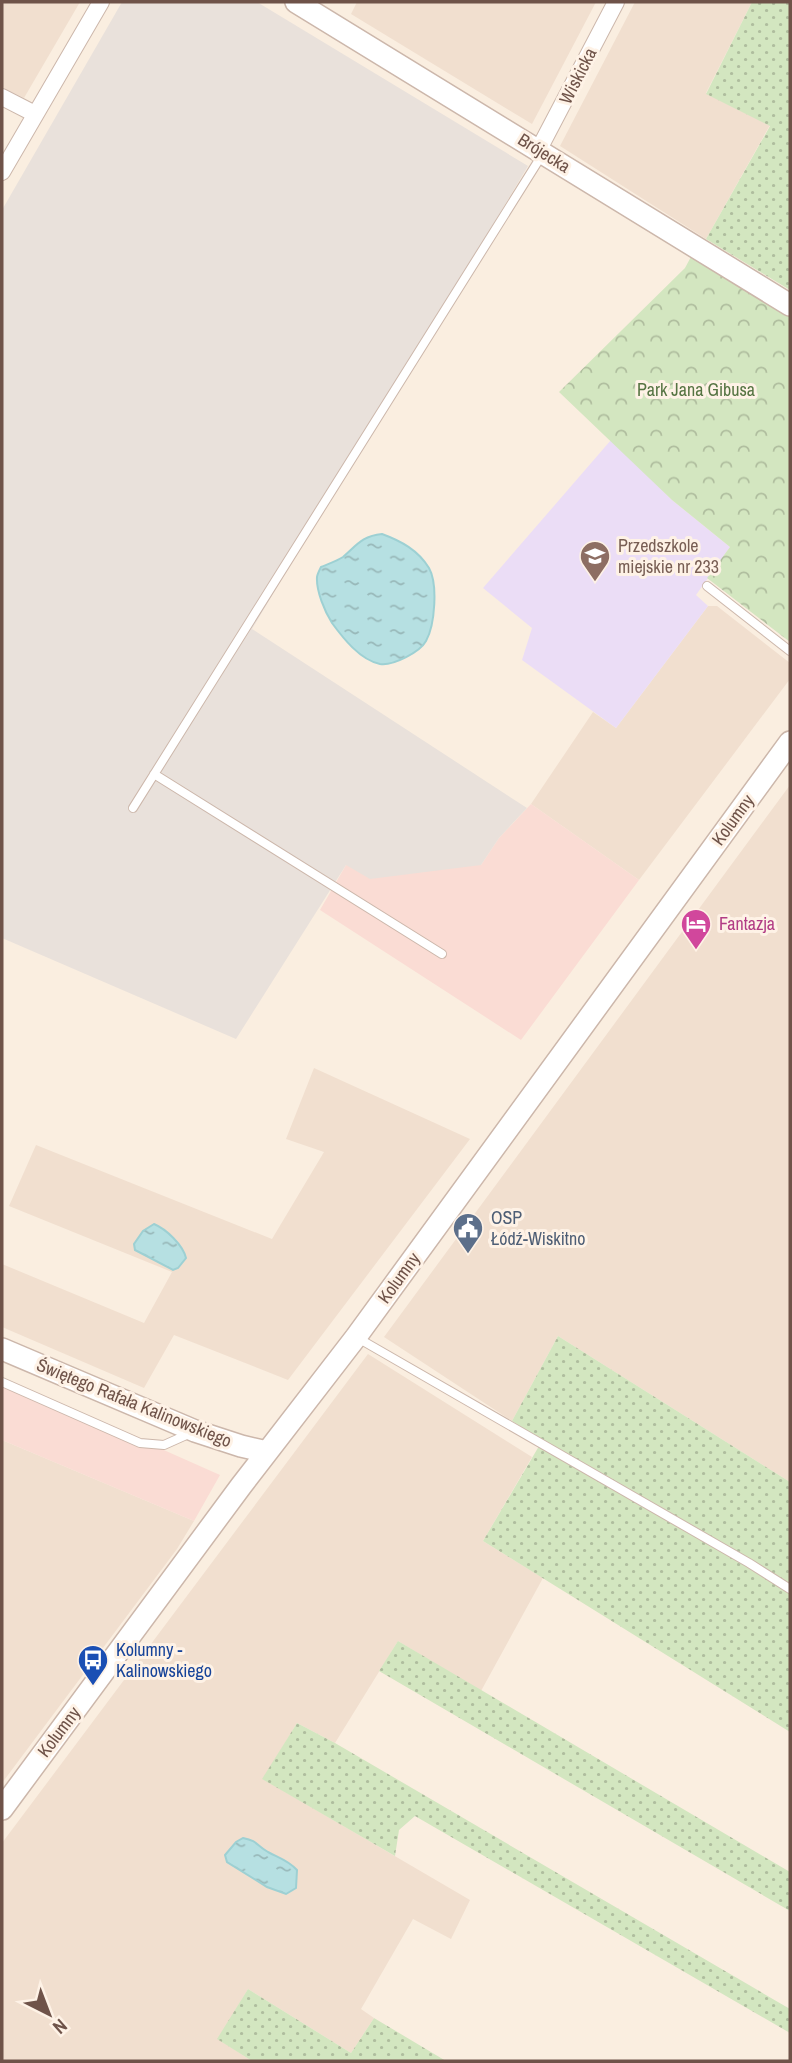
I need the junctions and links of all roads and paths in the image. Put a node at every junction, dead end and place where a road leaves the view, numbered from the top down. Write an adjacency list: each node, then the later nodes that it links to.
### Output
1 (101, 2): 5 (street)
2 (296, 2): 6 (street, Brójecka)
3 (616, 2): 6 (street, Wiskicka)
4 (2, 97): 5 (street)
5 (35, 114): 7 (street)
6 (541, 151): 8 (street, Brójecka); 12 (lane)
7 (2, 172)
8 (790, 305)
9 (707, 586): 10 (lane)
10 (790, 651)
11 (790, 743): 15 (street, Kolumny)
12 (154, 774): 13 (lane); 14 (lane)
13 (133, 808)
14 (442, 954)
15 (356, 1337): 19 (street, Kolumny); 20 (lane)
16 (2, 1349): 18 (street, Świętego Rafała Kalinowskiego)
17 (2, 1382): 18 (lane)
18 (195, 1431): 19 (street, Świętego Rafała Kalinowskiego)
19 (268, 1452): 21 (street, Kolumny)
20 (790, 1589)
21 (2, 1810)

